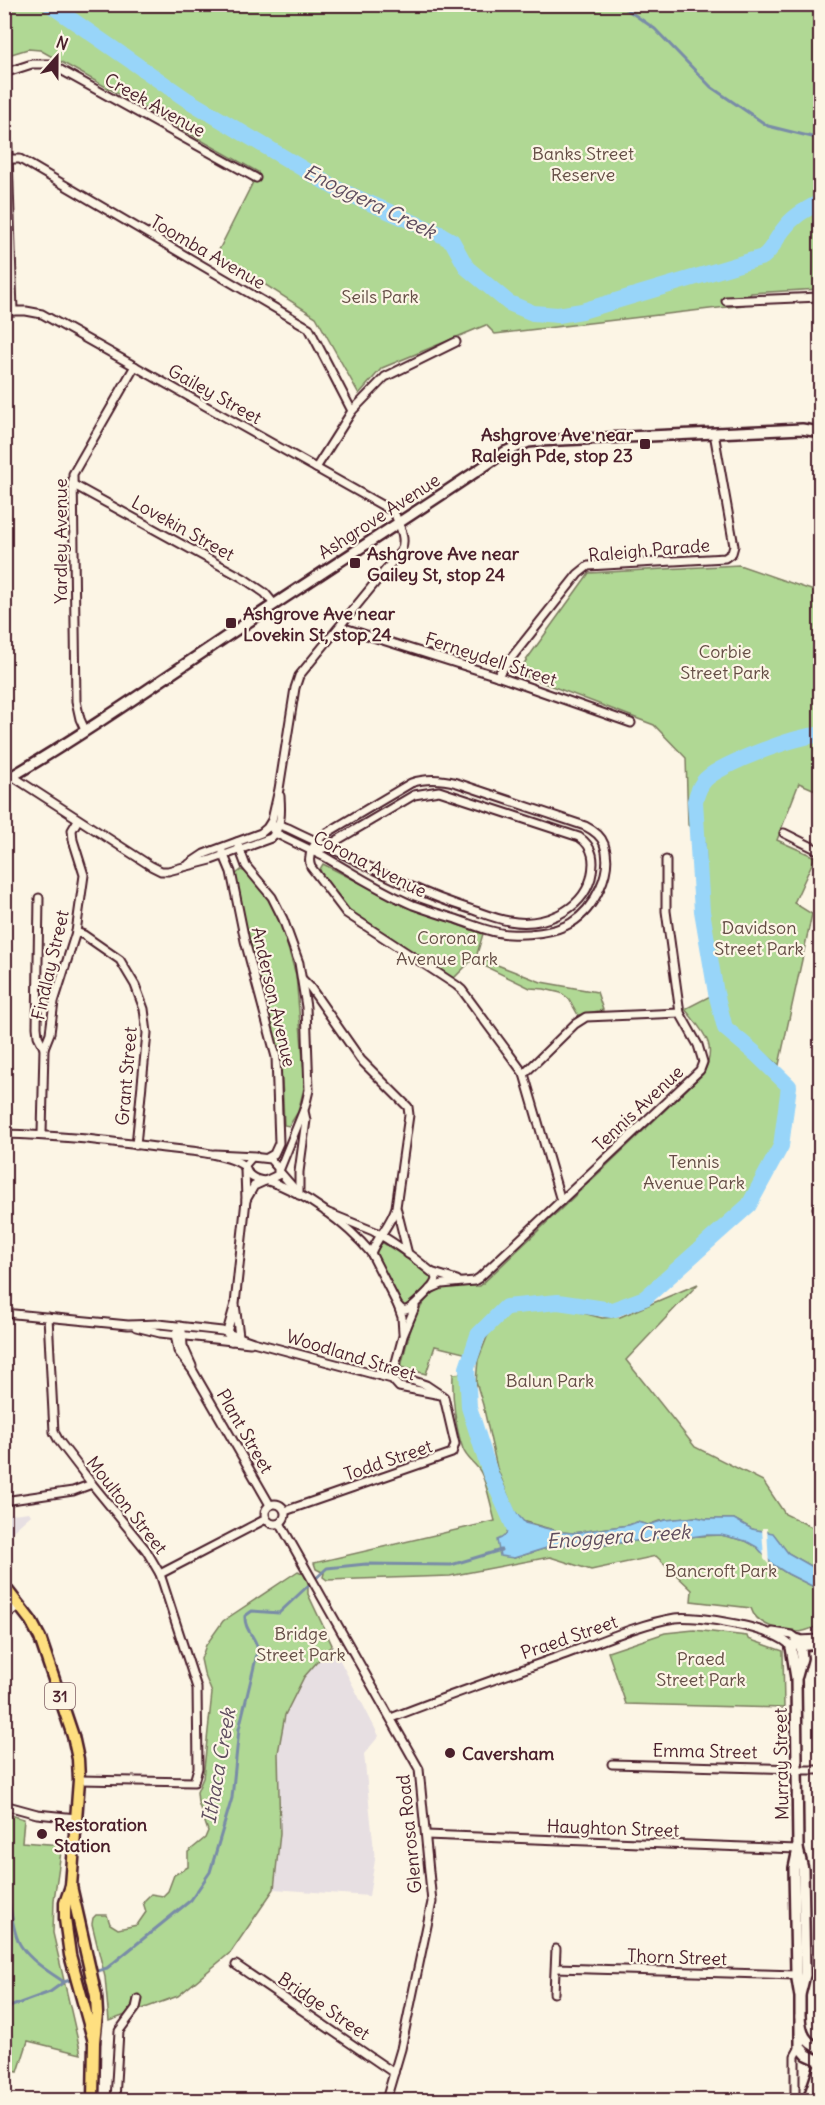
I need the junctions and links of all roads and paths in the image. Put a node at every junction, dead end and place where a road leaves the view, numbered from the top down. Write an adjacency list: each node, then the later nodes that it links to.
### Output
1 (4, 73): 4 (street, Creek Avenue)
2 (4, 85): 3 (street)
3 (10, 159): 7 (street); 11 (street, Toomba Avenue)
4 (256, 178)
5 (820, 297): 6 (street)
6 (726, 301)
7 (13, 311): 8 (street, Gailey Street); 10 (street, Gailey Street)
8 (4, 312)
9 (456, 342): 11 (street)
10 (135, 366): 14 (street, Gailey Street); 15 (street, Yardley Avenue)
11 (352, 411): 14 (street)
12 (820, 432): 13 (main road, Ashgrove Avenue)
13 (714, 433): 16 (main road, Ashgrove Avenue); 19 (street, Raleigh Parade)
14 (316, 468): 16 (street, Gailey Street)
15 (72, 484): 17 (street, Lovekin Street); 21 (street, Yardley Avenue)
16 (399, 525): 17 (main road, Ashgrove Avenue); 18 (street)
17 (274, 604): 21 (main road, Ashgrove Avenue)
18 (341, 627): 19 (street, Ferneydell Street); 23 (street)
19 (497, 676): 20 (street, Ferneydell Street)
20 (631, 723)
21 (85, 730): 22 (main road, Ashgrove Avenue)
22 (8, 778): 24 (street)
23 (279, 789): 26 (street); 27 (street)
24 (78, 820): 36 (street); 41 (street, Findlay Street)
25 (574, 823): 30 (street); 31 (street, Corona Avenue); 34 (street, Corona Avenue)
26 (279, 824): 27 (street); 28 (street); 31 (street, Corona Avenue)
27 (270, 825): 28 (street); 32 (street)
28 (276, 833): 32 (street); 34 (street, Corona Avenue)
29 (784, 833): 35 (street)
30 (572, 834): 33 (street, Corona Avenue); 33 (street, Corona Avenue)
31 (317, 842): 33 (street, Corona Avenue); 34 (street)
32 (238, 846): 36 (street); 38 (street, Anderson Avenue)
33 (328, 847): 34 (street)
34 (312, 851): 47 (street)
35 (820, 851)
36 (223, 852): 39 (street, Anderson Avenue)
37 (666, 860): 45 (street, Tennis Avenue)
38 (250, 871): 39 (street); 42 (street, Anderson Avenue)
39 (232, 875): 49 (street, Anderson Avenue)
40 (39, 898): 46 (street, Findlay Street)
41 (76, 932): 46 (street, Findlay Street); 53 (street, Grant Street)
42 (302, 979): 43 (street, Anderson Avenue); 44 (street)
43 (306, 1007): 44 (street); 48 (street, Anderson Avenue)
44 (327, 1012): 62 (street)
45 (680, 1013): 47 (street); 61 (street, Tennis Avenue)
46 (44, 1048): 52 (street, Findlay Street)
47 (524, 1074): 61 (street)
48 (304, 1109): 50 (street, Anderson Avenue); 59 (street, Anderson Avenue)
49 (278, 1126): 50 (street); 55 (street, Anderson Avenue)
50 (294, 1131): 57 (street, Anderson Avenue)
51 (4, 1134): 52 (street)
52 (42, 1134): 53 (street)
53 (136, 1145): 54 (street)
54 (209, 1154): 55 (street); 56 (street)
55 (263, 1157): 56 (street); 57 (street)
56 (245, 1168): 58 (street); 60 (street)
57 (279, 1171): 58 (street); 59 (street)
58 (266, 1181): 59 (street); 60 (street)
59 (299, 1195): 63 (street)
60 (246, 1200): 71 (street)
61 (561, 1201): 68 (street, Tennis Avenue)
62 (396, 1207): 64 (street); 66 (street)
63 (326, 1212): 64 (street); 65 (street)
64 (380, 1235): 65 (street); 66 (street)
65 (371, 1253): 72 (street)
66 (409, 1255): 67 (street)
67 (431, 1272): 68 (street); 69 (street)
68 (460, 1281): 69 (street, Tennis Avenue)
69 (430, 1289): 70 (street)
70 (417, 1303): 72 (street); 81 (street)
71 (236, 1304): 77 (street); 80 (street)
72 (398, 1306): 81 (street)
73 (4, 1313): 74 (street, Woodland Street)
74 (48, 1317): 75 (street, Woodland Street); 87 (street, Moulton Street)
75 (128, 1325): 76 (street, Woodland Street); 78 (street, Woodland Street)
76 (180, 1326): 77 (street, Woodland Street); 78 (street); 79 (street, Plant Street)
77 (227, 1332): 80 (street, Woodland Street); 82 (street)
78 (175, 1334): 79 (street, Woodland Street); 84 (street, Plant Street)
79 (184, 1335): 82 (street, Woodland Street); 84 (street, Plant Street)
80 (239, 1336): 82 (street); 83 (street, Woodland Street)
81 (403, 1336): 85 (street)
82 (231, 1341): 83 (street, Woodland Street)
83 (253, 1342): 85 (street, Woodland Street)
84 (193, 1371): 89 (street, Plant Street)
85 (392, 1377): 86 (street, Woodland Street)
86 (447, 1404): 90 (street, Todd Street)
87 (92, 1484): 88 (street); 93 (street, Moulton Street)
88 (4, 1501)
89 (270, 1505): 90 (street); 91 (street)
90 (285, 1511): 92 (street)
91 (266, 1519): 92 (street); 93 (street)
92 (280, 1523): 99 (street, Glenrosa Road)
93 (160, 1574): 103 (street, Moulton Street)
94 (4, 1586): 95 (main road, 31)
95 (19, 1605): 96 (street); 103 (main road, 31)
96 (4, 1617)
97 (820, 1640): 98 (street)
98 (797, 1645): 99 (street, Praed Street); 101 (main road, Murray Street)
99 (391, 1718): 106 (street, Glenrosa Road)
100 (612, 1764): 101 (street, Emma Street)
101 (798, 1769): 102 (street, Emma Street); 107 (main road, Murray Street)
102 (820, 1770)
103 (79, 1780): 105 (main road, 31)
104 (4, 1805): 105 (street)
105 (76, 1818): 108 (main road, 31)
106 (426, 1835): 107 (street, Haughton Street); 120 (street, Glenrosa Road)
107 (798, 1849): 112 (main road, Murray Street)
108 (70, 1886): 116 (main road, 31); 116 (main road, 31)
109 (556, 1949): 111 (street)
110 (236, 1965): 120 (street, Bridge Street)
111 (556, 1968): 112 (street, Thorn Street); 113 (street)
112 (800, 1975): 115 (main road, Murray Street)
113 (554, 1993)
114 (138, 1999): 123 (street)
115 (800, 2017): 117 (main road, Murray Street); 118 (main road, Murray Street)
116 (94, 2042): 122 (main road, 31)
117 (800, 2048): 119 (main road); 121 (street, Murray Street)
118 (820, 2048)
119 (820, 2063): 125 (main road)
120 (394, 2073): 124 (street, Glenrosa Road)
121 (795, 2098)
122 (93, 2100)
123 (115, 2100)
124 (386, 2100)
125 (808, 2100)

